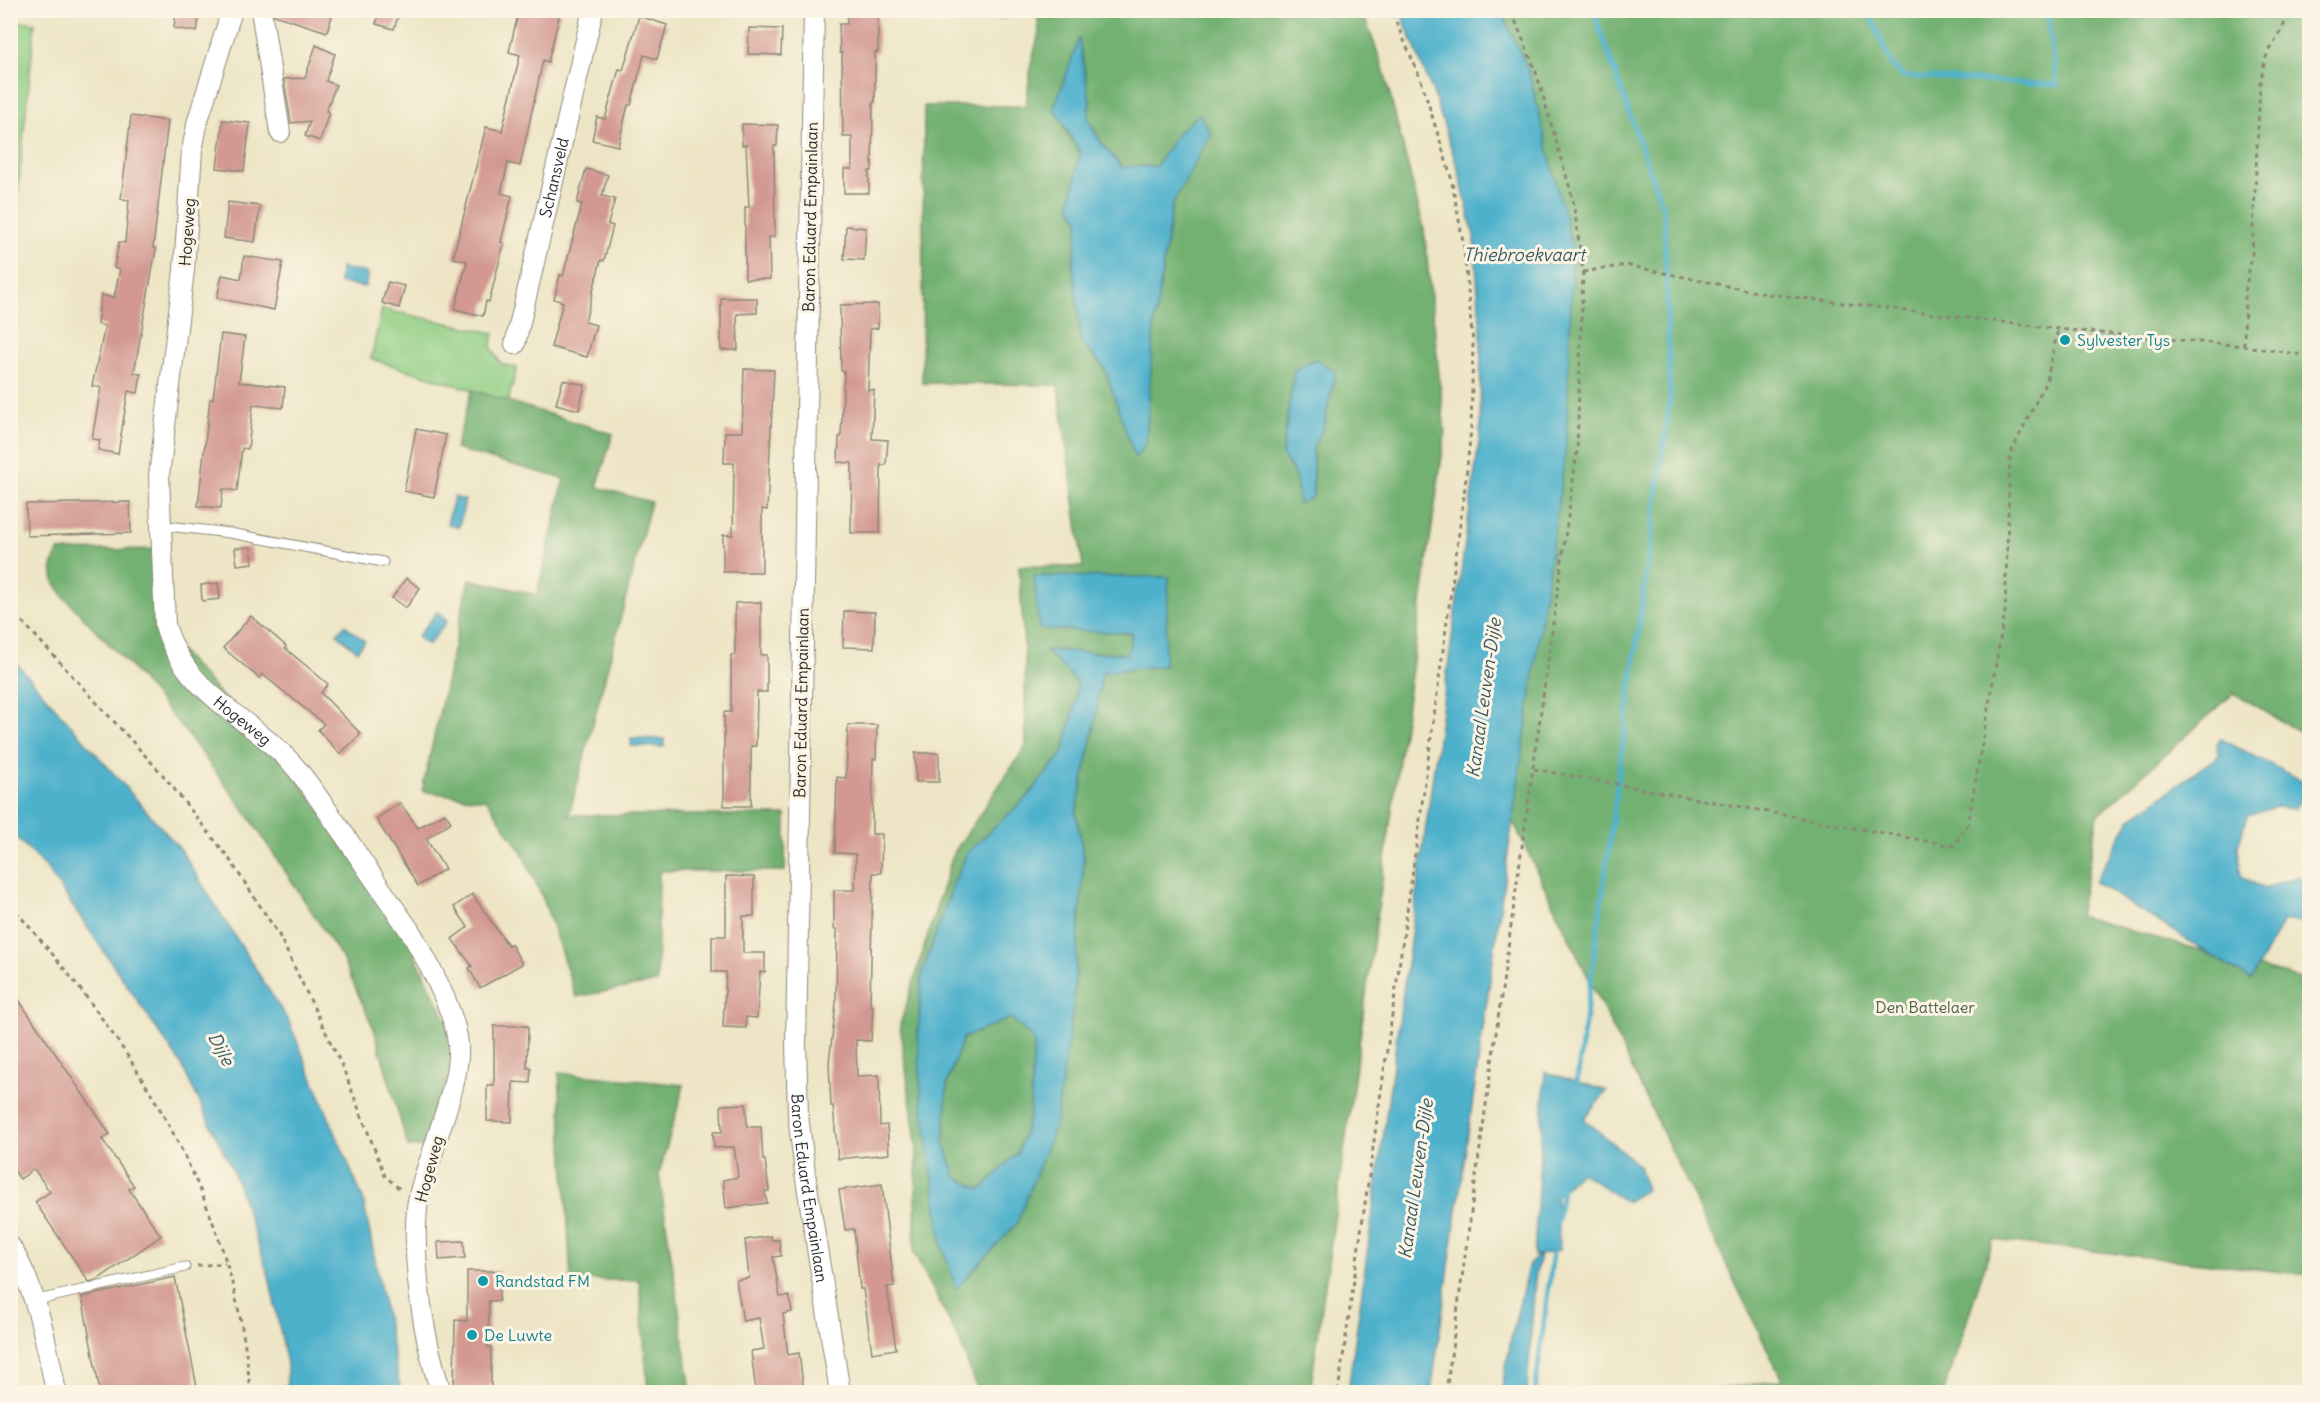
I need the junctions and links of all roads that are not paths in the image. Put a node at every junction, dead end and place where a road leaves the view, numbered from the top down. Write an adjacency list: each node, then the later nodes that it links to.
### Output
1 (232, 10): 7 (street, Hogeweg)
2 (261, 10): 5 (street)
3 (593, 10): 6 (street, Schansveld)
4 (814, 10): 14 (street, Baron Eduard Empainlaan)
5 (280, 132)
6 (515, 344)
7 (159, 525): 8 (lane); 13 (street, Hogeweg)
8 (383, 562)
9 (10, 1246): 11 (street)
10 (185, 1267): 11 (lane)
11 (33, 1301): 12 (street)
12 (56, 1392)
13 (441, 1392)
14 (840, 1392)

